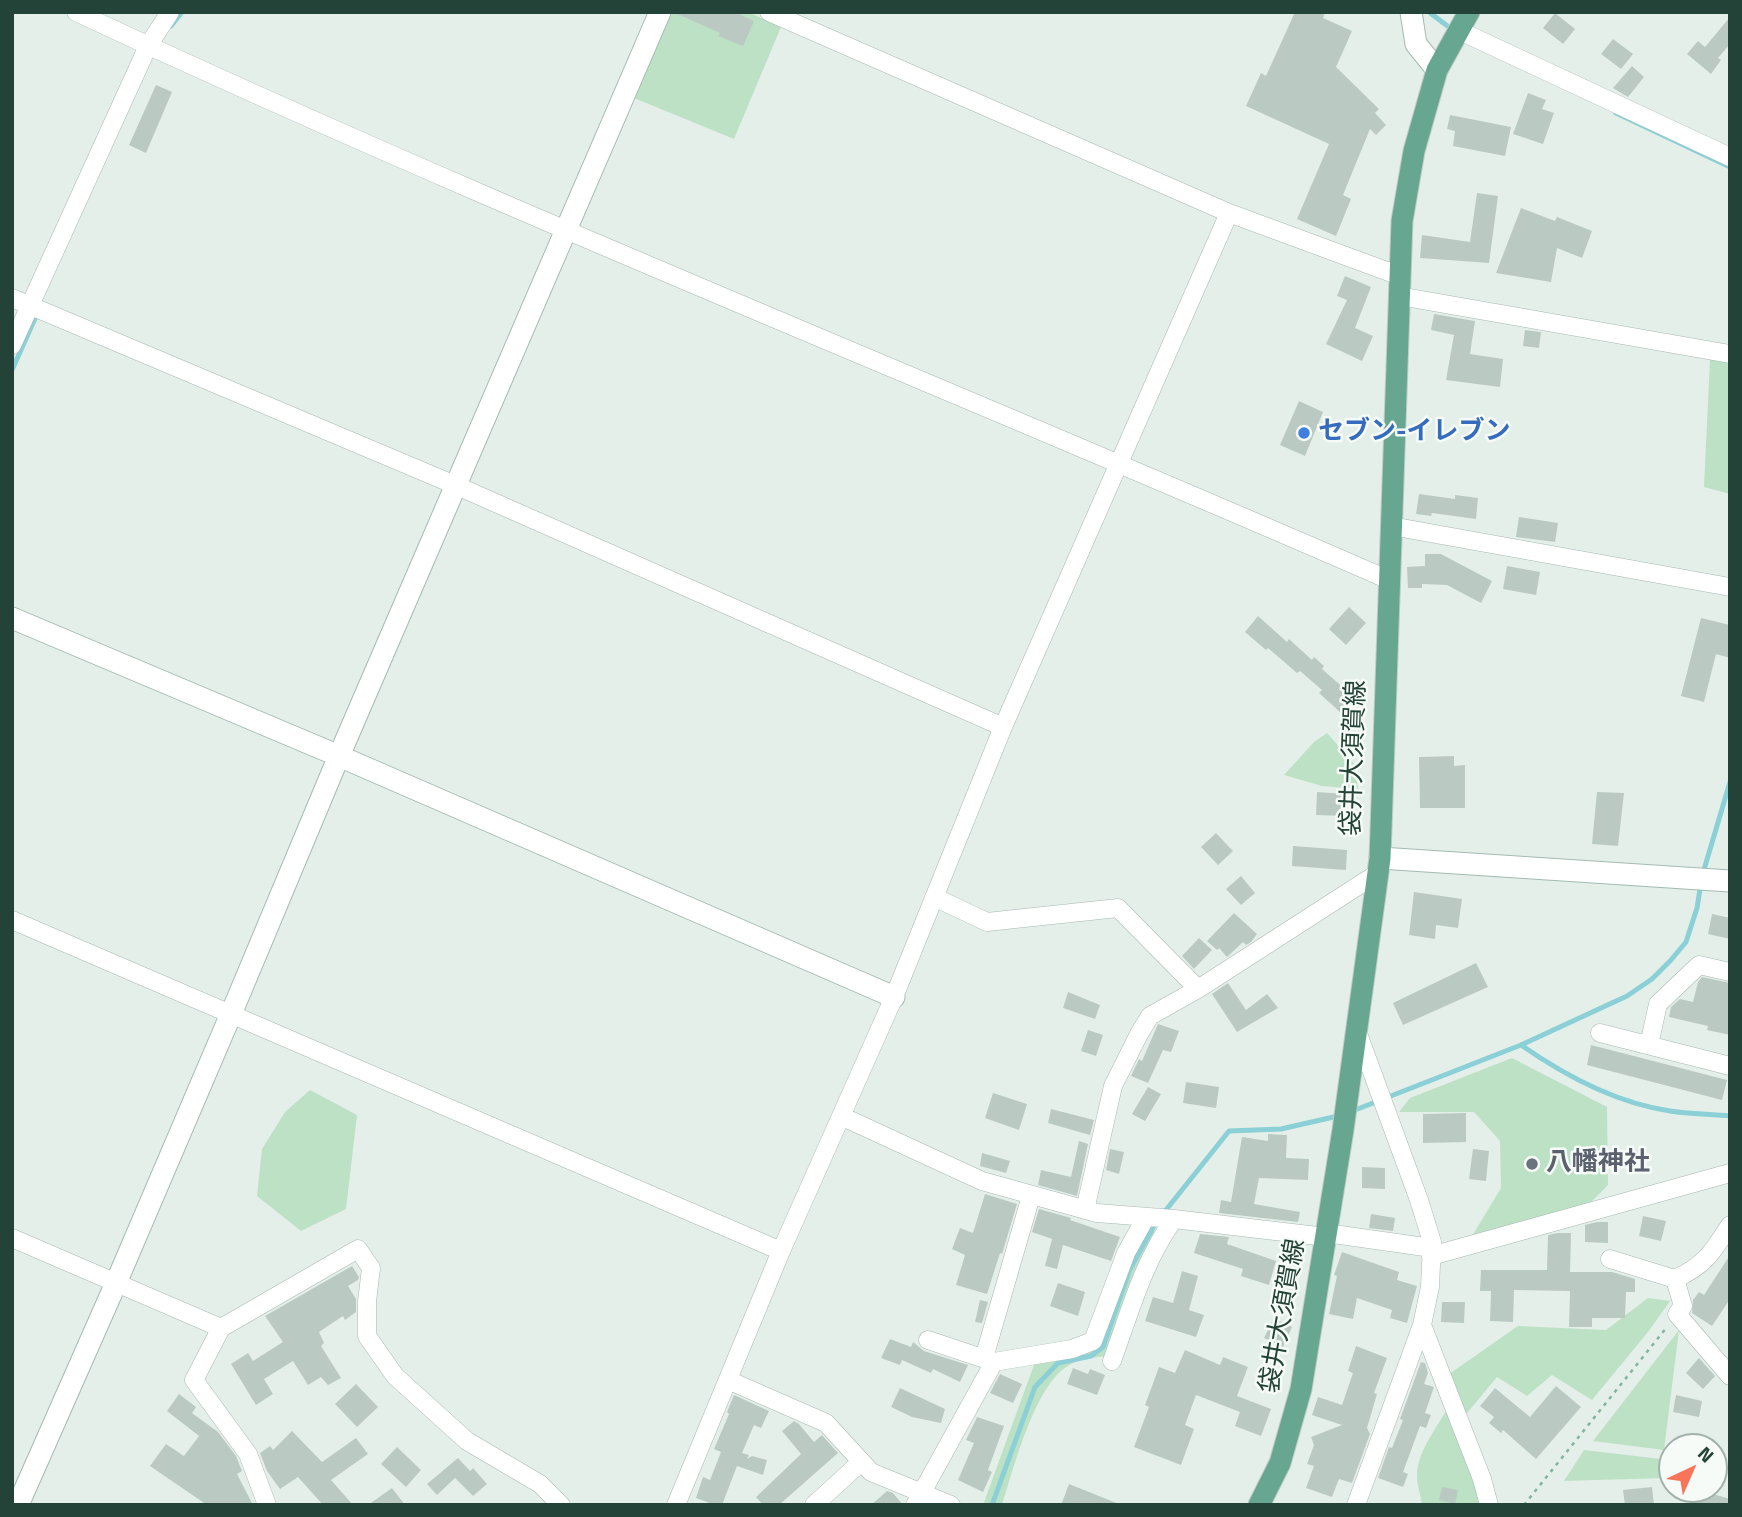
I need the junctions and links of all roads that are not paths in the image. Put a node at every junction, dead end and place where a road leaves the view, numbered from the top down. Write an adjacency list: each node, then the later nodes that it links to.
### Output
1 (76, 12): 7 (street)
2 (170, 12): 7 (street)
3 (660, 12): 11 (street)
4 (769, 12): 10 (street)
5 (1411, 12): 8 (street)
6 (1464, 21): 8 (main road, 袋井大須賀線); 9 (street)
7 (154, 49): 11 (street); 14 (street)
8 (1437, 70): 12 (main road, 袋井大須賀線)
9 (1730, 158)
10 (1229, 213): 12 (street); 17 (street)
11 (565, 229): 17 (street); 18 (street)
12 (1400, 286): 16 (street); 19 (main road, 袋井大須賀線)
13 (12, 298): 14 (street)
14 (30, 306): 15 (street); 18 (street)
15 (12, 345)
16 (1730, 354)
17 (1118, 466): 20 (street); 23 (street)
18 (455, 485): 23 (street); 24 (street)
19 (1391, 526): 20 (main road, 袋井大須賀線); 21 (street)
20 (1389, 580): 25 (main road, 袋井大須賀線)
21 (1730, 587)
22 (12, 618): 24 (street)
23 (1003, 727): 27 (street)
24 (339, 756): 31 (street); 32 (street)
25 (1379, 865): 26 (street); 30 (street); 33 (main road, 袋井大須賀線)
26 (1730, 881)
27 (934, 897): 30 (street); 31 (street)
28 (12, 920): 32 (street)
29 (1730, 972): 35 (street)
30 (1198, 989): 40 (street)
31 (894, 997): 37 (street)
32 (231, 1014): 46 (street); 50 (street)
33 (1357, 1031): 44 (main road, 袋井大須賀線); 47 (street)
34 (1600, 1032): 35 (street)
35 (1649, 1045): 36 (street)
36 (1730, 1066)
37 (841, 1116): 39 (street); 46 (street)
38 (1730, 1173): 47 (street)
39 (1031, 1196): 40 (street); 54 (street)
40 (1085, 1210): 41 (street)
41 (1146, 1217): 42 (street); 54 (street)
42 (1174, 1219): 44 (street); 55 (street)
43 (1730, 1225): 49 (street)
44 (1326, 1235): 47 (street); 66 (main road, 袋井大須賀線)
45 (12, 1238): 50 (street)
46 (781, 1251): 57 (street)
47 (1432, 1252): 51 (street)
48 (1610, 1259): 49 (street)
49 (1675, 1279): 56 (street)
50 (116, 1283): 52 (street); 60 (street)
51 (1422, 1325): 67 (street); 68 (street)
52 (221, 1328): 61 (street); 62 (street)
53 (928, 1340): 54 (street)
54 (989, 1360): 59 (street)
55 (1112, 1361)
56 (1730, 1376)
57 (728, 1380): 58 (street); 63 (street)
58 (861, 1462): 59 (street); 64 (street)
59 (919, 1499): 65 (street)
60 (18, 1505)
61 (267, 1505)
62 (561, 1505)
63 (676, 1505)
64 (814, 1505)
65 (951, 1505)
66 (1259, 1505)
67 (1356, 1505)
68 (1489, 1505)

